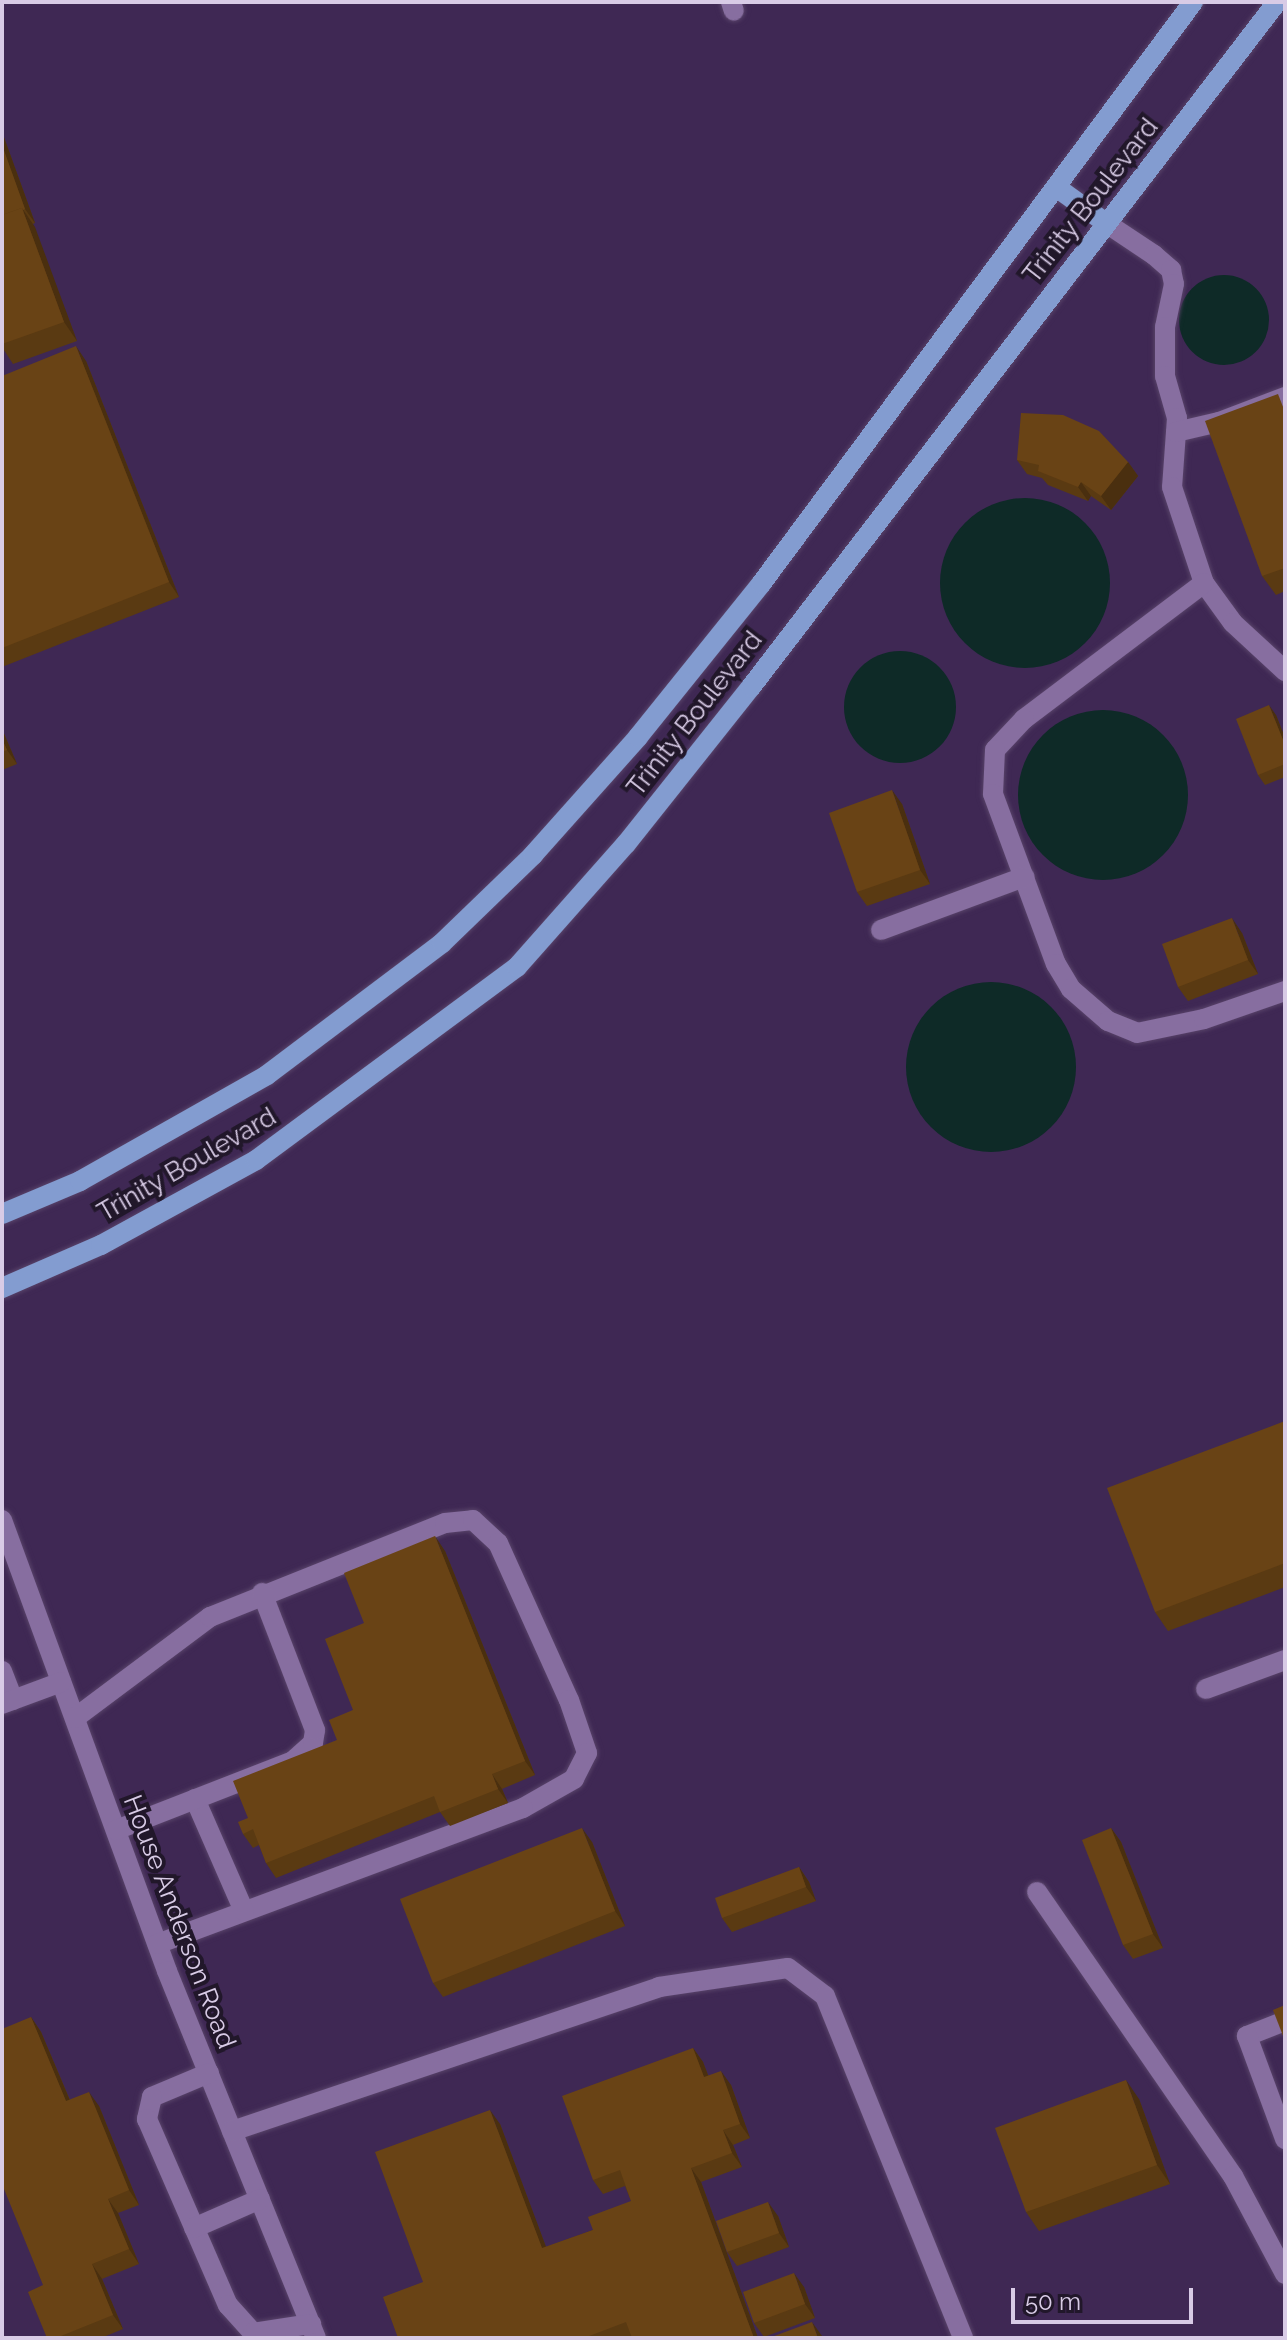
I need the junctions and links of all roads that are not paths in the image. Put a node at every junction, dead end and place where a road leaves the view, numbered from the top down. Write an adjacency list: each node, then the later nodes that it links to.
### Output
1 (1193, 2): 3 (main road, Trinity Boulevard)
2 (1277, 2): 4 (main road, Trinity Boulevard)
3 (1056, 187): 4 (main road); 12 (main road, Trinity Boulevard)
4 (1106, 223): 6 (street); 13 (main road, Trinity Boulevard)
5 (1285, 397): 6 (street)
6 (1176, 432): 7 (street)
7 (1204, 583): 8 (street); 9 (street)
8 (1285, 671)
9 (1024, 877): 10 (street); 11 (street)
10 (881, 930)
11 (1285, 991)
12 (2, 1214)
13 (2, 1288)
14 (2, 1520): 18 (street, House Anderson Road)
15 (262, 1593): 21 (street); 22 (street); 25 (street)
16 (1285, 1660): 19 (street)
17 (2, 1671): 20 (street)
18 (61, 1682): 20 (street); 21 (street, House Anderson Road)
19 (1206, 1689)
20 (7, 1702)
21 (75, 1718): 23 (street, House Anderson Road)
22 (195, 1799): 23 (street); 25 (street)
23 (116, 1830): 26 (street, House Anderson Road)
24 (1037, 1892): 33 (street)
25 (244, 1911): 26 (street)
26 (157, 1944): 28 (street, House Anderson Road)
27 (1285, 2021): 30 (street)
28 (209, 2073): 29 (street, House Anderson Road); 32 (street)
29 (232, 2131): 31 (street, House Anderson Road); 35 (street)
30 (1285, 2139)
31 (260, 2199): 32 (street); 34 (street, House Anderson Road)
32 (194, 2228): 34 (street)
33 (1285, 2274)
34 (313, 2331)
35 (963, 2338)

